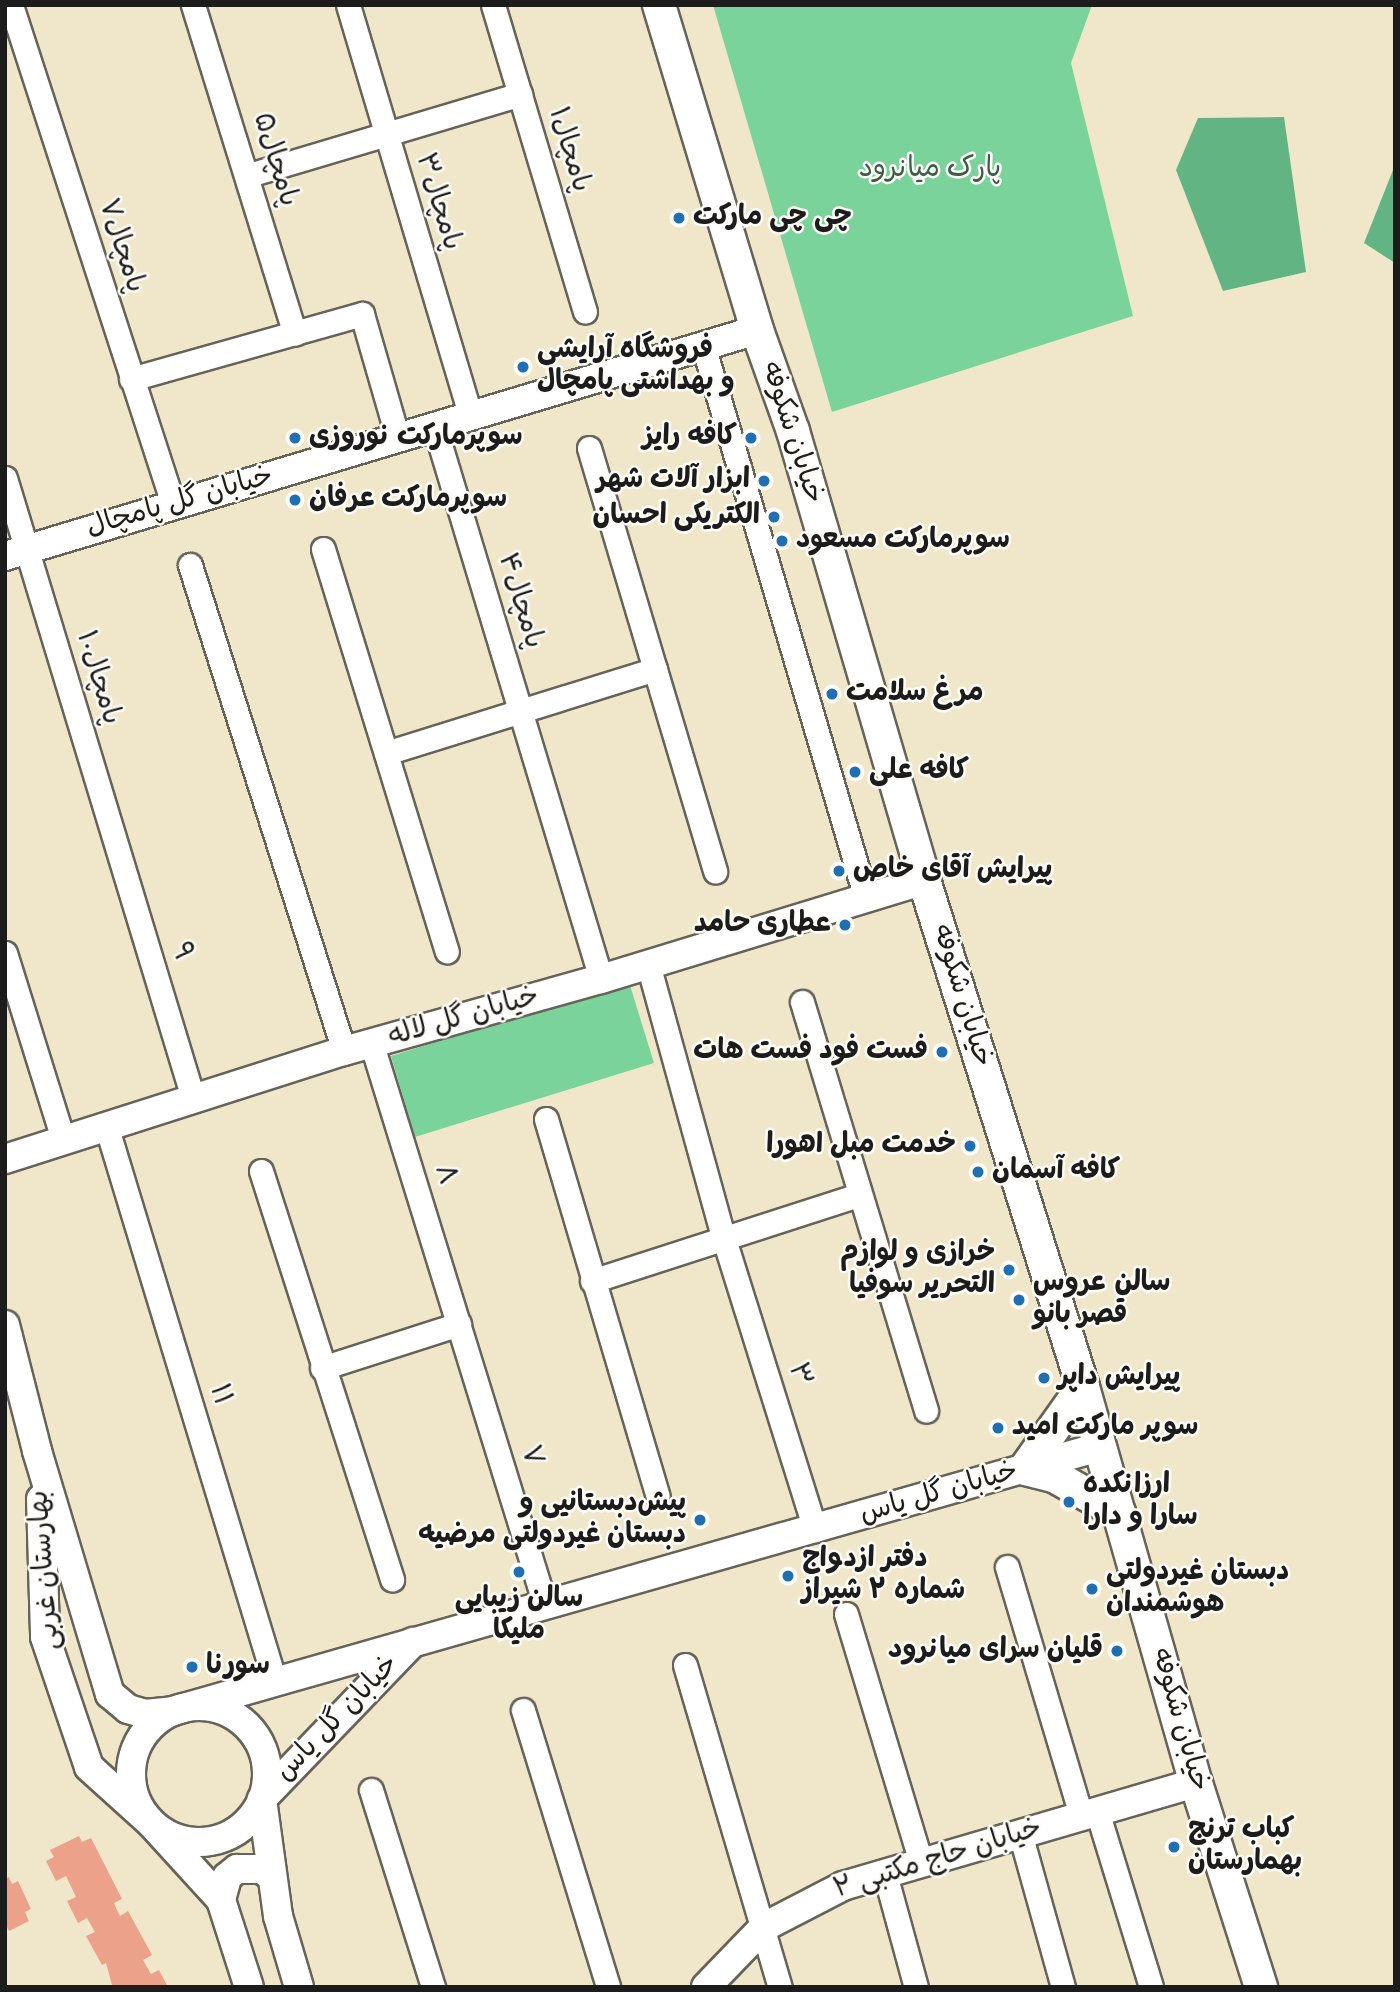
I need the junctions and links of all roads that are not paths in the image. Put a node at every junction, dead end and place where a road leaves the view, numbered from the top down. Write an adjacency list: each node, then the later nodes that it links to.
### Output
1 (11, 5): 13 (street, پامچال۷)
2 (194, 5): 8 (street, پامچال۵)
3 (348, 5): 7 (street, پامچال۳)
4 (494, 5): 6 (street, پامچال۱)
5 (659, 5): 10 (main road, خیابان شکوفه)
6 (520, 94): 7 (street); 9 (street, پامچال۱)
7 (386, 136): 8 (street); 14 (street, پامچال۳)
8 (249, 175): 11 (street, پامچال۵)
9 (585, 311)
10 (757, 330): 12 (street, خیابان گل پامچال); 28 (main road, خیابان شکوفه)
11 (295, 334): 13 (street); 16 (street)
12 (703, 345): 14 (street, خیابان گل پامچال); 29 (street)
13 (131, 379): 19 (street, پامچال۷)
14 (471, 416): 15 (street, خیابان گل پامچال)
15 (435, 428): 16 (street, خیابان گل پامچال); 24 (street, پامچال۴)
16 (398, 439): 19 (street, خیابان گل پامچال)
17 (589, 448): 23 (street)
18 (5, 478): 21 (street, پامچال۱۰)
19 (173, 504): 21 (street, خیابان گل پامچال)
20 (323, 549): 25 (street)
21 (16, 552): 26 (street, پامچال۱۰)
22 (190, 565): 36 (street)
23 (655, 669): 24 (street); 27 (street)
24 (522, 710): 25 (street); 33 (street)
25 (386, 752): 30 (street)
26 (110, 824): 37 (street, ۹)
27 (715, 872)
28 (924, 880): 29 (street, خیابان گل لاله); 49 (main road, خیابان شکوفه)
29 (865, 895): 32 (street, خیابان گل لاله)
30 (447, 951)
31 (5, 953): 40 (street)
32 (648, 964): 33 (street, خیابان گل لاله); 44 (street, ۳)
33 (601, 979): 35 (street, خیابان گل لاله)
34 (802, 1002): 43 (street)
35 (372, 1045): 36 (street, خیابان گل لاله); 46 (street, ۸)
36 (344, 1051): 37 (street, خیابان گل لاله)
37 (193, 1098): 39 (street, خیابان گل لاله)
38 (546, 1119): 45 (street)
39 (106, 1125): 40 (street, خیابان گل لاله); 63 (street, ۱۱)
40 (63, 1139): 41 (street, خیابان گل لاله)
41 (5, 1159)
42 (261, 1171): 48 (street)
43 (859, 1195): 44 (street); 50 (street)
44 (724, 1239): 45 (street); 56 (street, ۳)
45 (592, 1281): 54 (street)
46 (459, 1324): 48 (street); 59 (street, ۷)
47 (5, 1325): 52 (street, بهارستان غربی)
48 (322, 1368): 58 (street)
49 (1083, 1387): 51 (main road, خیابان شکوفه); 53 (main road)
50 (926, 1411)
51 (1099, 1447): 53 (street, خیابان گل یاس); 55 (main road, خیابان شکوفه)
52 (37, 1451): 65 (street, بهارستان غربی); 70 (street, بهارستان غربی)
53 (1025, 1469): 55 (main road); 56 (street, خیابان گل یاس)
54 (658, 1496)
55 (1119, 1513): 66 (main road, خیابان شکوفه)
56 (815, 1530): 59 (street, خیابان گل یاس)
57 (1007, 1567): 69 (street)
58 (392, 1579)
59 (545, 1605): 61 (street, خیابان گل یاس)
60 (846, 1614): 72 (street)
61 (415, 1640): 63 (street, خیابان گل یاس); 68 (street, خیابان گل یاس)
62 (685, 1665): 76 (street)
63 (275, 1682): 65 (street, خیابان گل یاس)
64 (523, 1710): 80 (street)
65 (173, 1711): 68 (street); 70 (street)
66 (1196, 1783): 69 (street, خیابان حاج مکتبی ۲); 86 (main road, خیابان شکوفه)
67 (371, 1790): 79 (street)
68 (262, 1798): 70 (street); 74 (street)
69 (1089, 1813): 71 (street, خیابان حاج مکتبی ۲); 85 (street)
70 (151, 1823): 75 (street)
71 (1020, 1833): 72 (street, خیابان حاج مکتبی ۲); 84 (street)
72 (921, 1863): 73 (street, خیابان حاج مکتبی ۲)
73 (885, 1874): 76 (street, خیابان حاج مکتبی ۲); 83 (street)
74 (272, 1877): 75 (street); 78 (street)
75 (221, 1900): 77 (street)
76 (764, 1927): 81 (street, خیابان حاج مکتبی ۲); 82 (street)
77 (249, 1987)
78 (299, 1987)
79 (432, 1987)
80 (608, 1987)
81 (706, 1987)
82 (780, 1987)
83 (916, 1987)
84 (1063, 1987)
85 (1151, 1987)
86 (1261, 1987)

